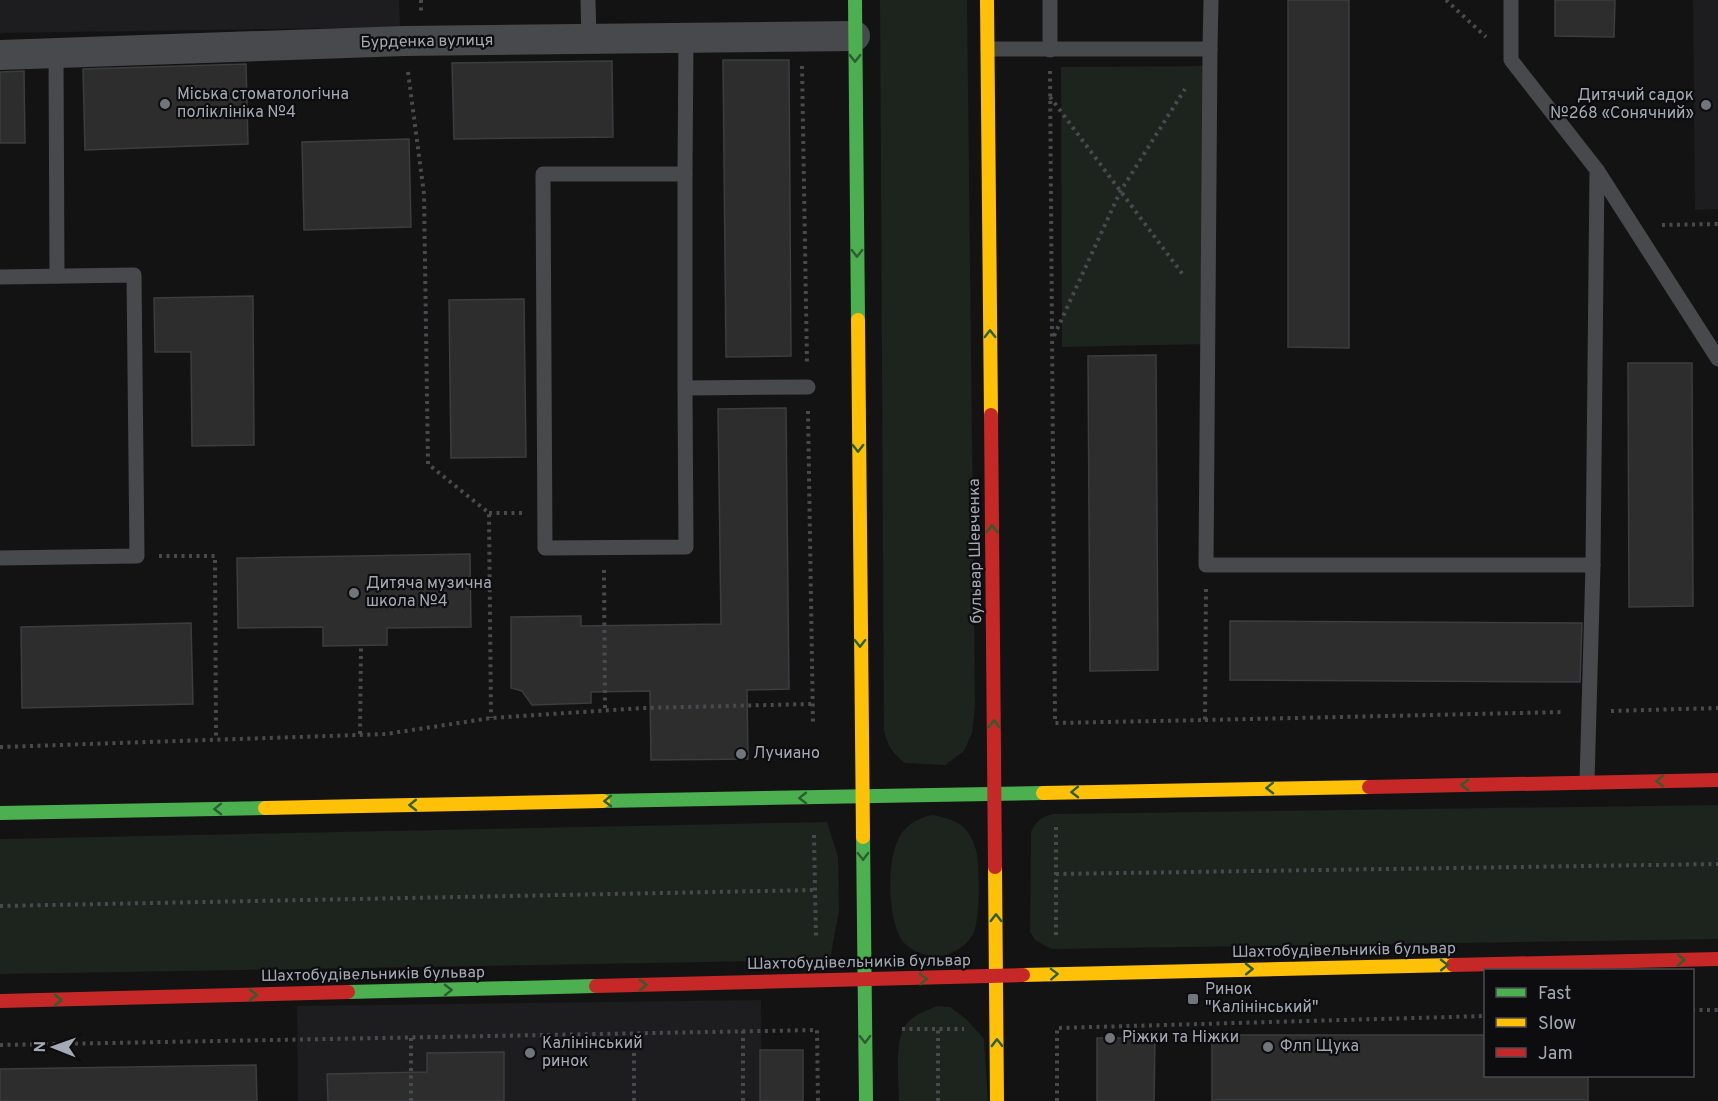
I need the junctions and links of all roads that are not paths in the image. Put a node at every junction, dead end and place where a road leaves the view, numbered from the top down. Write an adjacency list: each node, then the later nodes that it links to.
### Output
1 (588, 0): 9 (lane)
2 (855, 0): 7 (main road)
3 (987, 0): 11 (main road, бульвар Шевченка)
4 (1050, 0): 12 (lane)
5 (1211, 0): 10 (lane)
6 (1511, 0): 15 (lane)
7 (855, 36): 8 (street, Бурденка вулиця); 27 (main road, one-way to 27)
8 (686, 37): 9 (street, Бурденка вулиця); 16 (lane)
9 (588, 39): 13 (street, Бурденка вулиця)
10 (1210, 49): 12 (lane); 23 (lane)
11 (988, 50): 12 (lane); 26 (main road, бульвар Шевченка, one-way to 11)
12 (1050, 50)
13 (56, 53): 14 (street, Бурденка вулиця); 17 (lane)
14 (0, 55)
15 (1597, 170): 19 (lane); 23 (lane)
16 (685, 174): 21 (lane); 21 (lane)
17 (57, 276): 18 (lane); 22 (lane)
18 (0, 277)
19 (1718, 359)
20 (808, 387): 21 (lane)
21 (685, 388)
22 (0, 558)
23 (1593, 565): 25 (lane)
24 (1718, 780): 25 (main road, one-way to 25)
25 (1587, 782): 26 (main road, one-way to 26)
26 (996, 793): 27 (main road); 30 (main road, бульвар Шевченка, one-way to 26)
27 (862, 797): 28 (main road, one-way to 28); 31 (main road, one-way to 31)
28 (0, 813)
29 (1718, 959): 30 (main road, Шахтобудівельників бульвар, one-way to 29)
30 (996, 976): 31 (main road, Шахтобудівельників бульвар, one-way to 30); 34 (main road, бульвар Шевченка, one-way to 30)
31 (864, 981): 32 (main road, Шахтобудівельників бульвар, one-way to 31); 33 (main road, one-way to 33)
32 (0, 1001)
33 (866, 1101)
34 (998, 1101)

